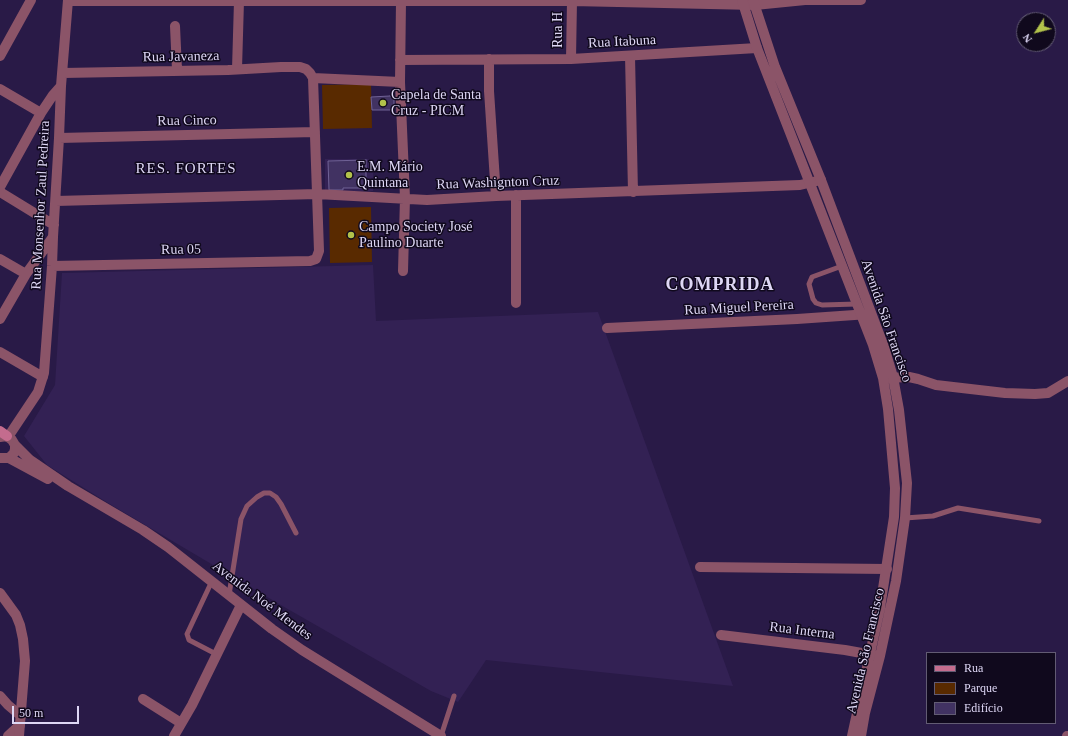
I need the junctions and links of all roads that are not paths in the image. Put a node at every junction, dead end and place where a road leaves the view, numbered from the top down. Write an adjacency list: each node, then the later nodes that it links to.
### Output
1 (31, 0): 11 (street)
2 (68, 0): 4 (street); 18 (street, Rua Monsenhor Zaul Pedreira)
3 (861, 0): 8 (street)
4 (239, 1): 5 (street); 16 (street)
5 (401, 1): 6 (street); 15 (street)
6 (572, 1): 7 (street); 14 (street, Rua H)
7 (743, 2): 8 (street); 10 (street, Avenida São Francisco)
8 (754, 3): 26 (street, Avenida São Francisco)
9 (175, 26): 17 (street)
10 (757, 48): 12 (street, Rua Itabuna); 27 (street, Avenida São Francisco)
11 (0, 56)
12 (630, 56): 14 (street, Rua Itabuna); 30 (street)
13 (489, 59): 14 (street, Rua Itabuna); 15 (street, Rua Itabuna); 33 (street)
14 (571, 59)
15 (400, 60): 20 (street)
16 (237, 69): 17 (street, Rua Javaneza); 19 (street, Rua Javaneza)
17 (177, 70): 18 (street, Rua Javaneza)
18 (63, 73): 21 (street, Rua Monsenhor Zaul Pedreira)
19 (313, 78): 20 (street); 24 (street)
20 (400, 82): 34 (street)
21 (61, 86): 23 (street); 25 (street, Rua Monsenhor Zaul Pedreira)
22 (0, 89): 23 (street)
23 (41, 113): 28 (street)
24 (316, 132): 25 (street, Rua Cinco); 31 (street)
25 (60, 138): 35 (street, Rua Monsenhor Zaul Pedreira)
26 (821, 180): 27 (street, Rua Washignton Cruz); 39 (street, Avenida São Francisco)
27 (810, 184): 30 (street, Rua Washignton Cruz); 39 (street, Avenida São Francisco)
28 (0, 186)
29 (0, 192): 36 (street)
30 (634, 192): 32 (street, Rua Washignton Cruz)
31 (317, 194): 34 (street, Rua Washignton Cruz); 35 (street, Rua Washignton Cruz); 40 (street, Rua 05)
32 (516, 195): 33 (street, Rua Washignton Cruz); 43 (street)
33 (496, 196): 34 (street, Rua Washignton Cruz)
34 (405, 198): 41 (street)
35 (56, 201): 36 (street, Rua Monsenhor Zaul Pedreira)
36 (54, 225): 37 (street, Rua Monsenhor Zaul Pedreira)
37 (53, 237): 40 (street, Rua Monsenhor Zaul Pedreira); 42 (street)
38 (0, 259): 42 (street)
39 (844, 260): 44 (street, Avenida São Francisco); 44 (lane); 45 (street, Avenida São Francisco)
40 (52, 266): 49 (street, Rua Monsenhor Zaul Pedreira)
41 (403, 271)
42 (26, 274): 46 (street)
43 (516, 303)
44 (857, 304): 45 (street, Avenida São Francisco)
45 (866, 315): 47 (street, Rua Miguel Pereira); 50 (street, Avenida São Francisco)
46 (0, 319)
47 (607, 328)
48 (0, 352): 49 (street)
49 (43, 377): 52 (street, Rua Monsenhor Zaul Pedreira)
50 (888, 377): 51 (street); 55 (street, Avenida São Francisco); 56 (street, Avenida São Francisco)
51 (1068, 381)
52 (7, 438): 53 (street, Rua Monsenhor Zaul Pedreira); 54 (street, Avenida Noé Mendes)
53 (4, 461): 54 (street, Avenida Noé Mendes)
54 (68, 486): 61 (street, Avenida Noé Mendes)
55 (894, 516): 56 (street); 60 (street, Avenida São Francisco)
56 (905, 518): 57 (lane); 67 (street, Avenida São Francisco)
57 (1039, 521)
58 (296, 533): 63 (lane)
59 (700, 567): 60 (street)
60 (887, 569): 67 (street, Avenida São Francisco)
61 (212, 581): 63 (street, Avenida Noé Mendes); 66 (lane)
62 (0, 593): 71 (street)
63 (229, 595): 64 (street, Avenida Noé Mendes)
64 (241, 605): 66 (street); 76 (street, Avenida Noé Mendes)
65 (721, 635): 67 (street, Rua Interna)
66 (216, 654): 72 (street)
67 (875, 655): 77 (street, Avenida São Francisco); 78 (street, Avenida São Francisco)
68 (0, 696): 71 (street)
69 (454, 696): 76 (lane)
70 (143, 699): 72 (street)
71 (20, 721): 73 (street); 74 (street)
72 (181, 723): 75 (street)
73 (8, 736)
74 (19, 736)
75 (174, 736)
76 (441, 736)
77 (852, 736)
78 (861, 736)

